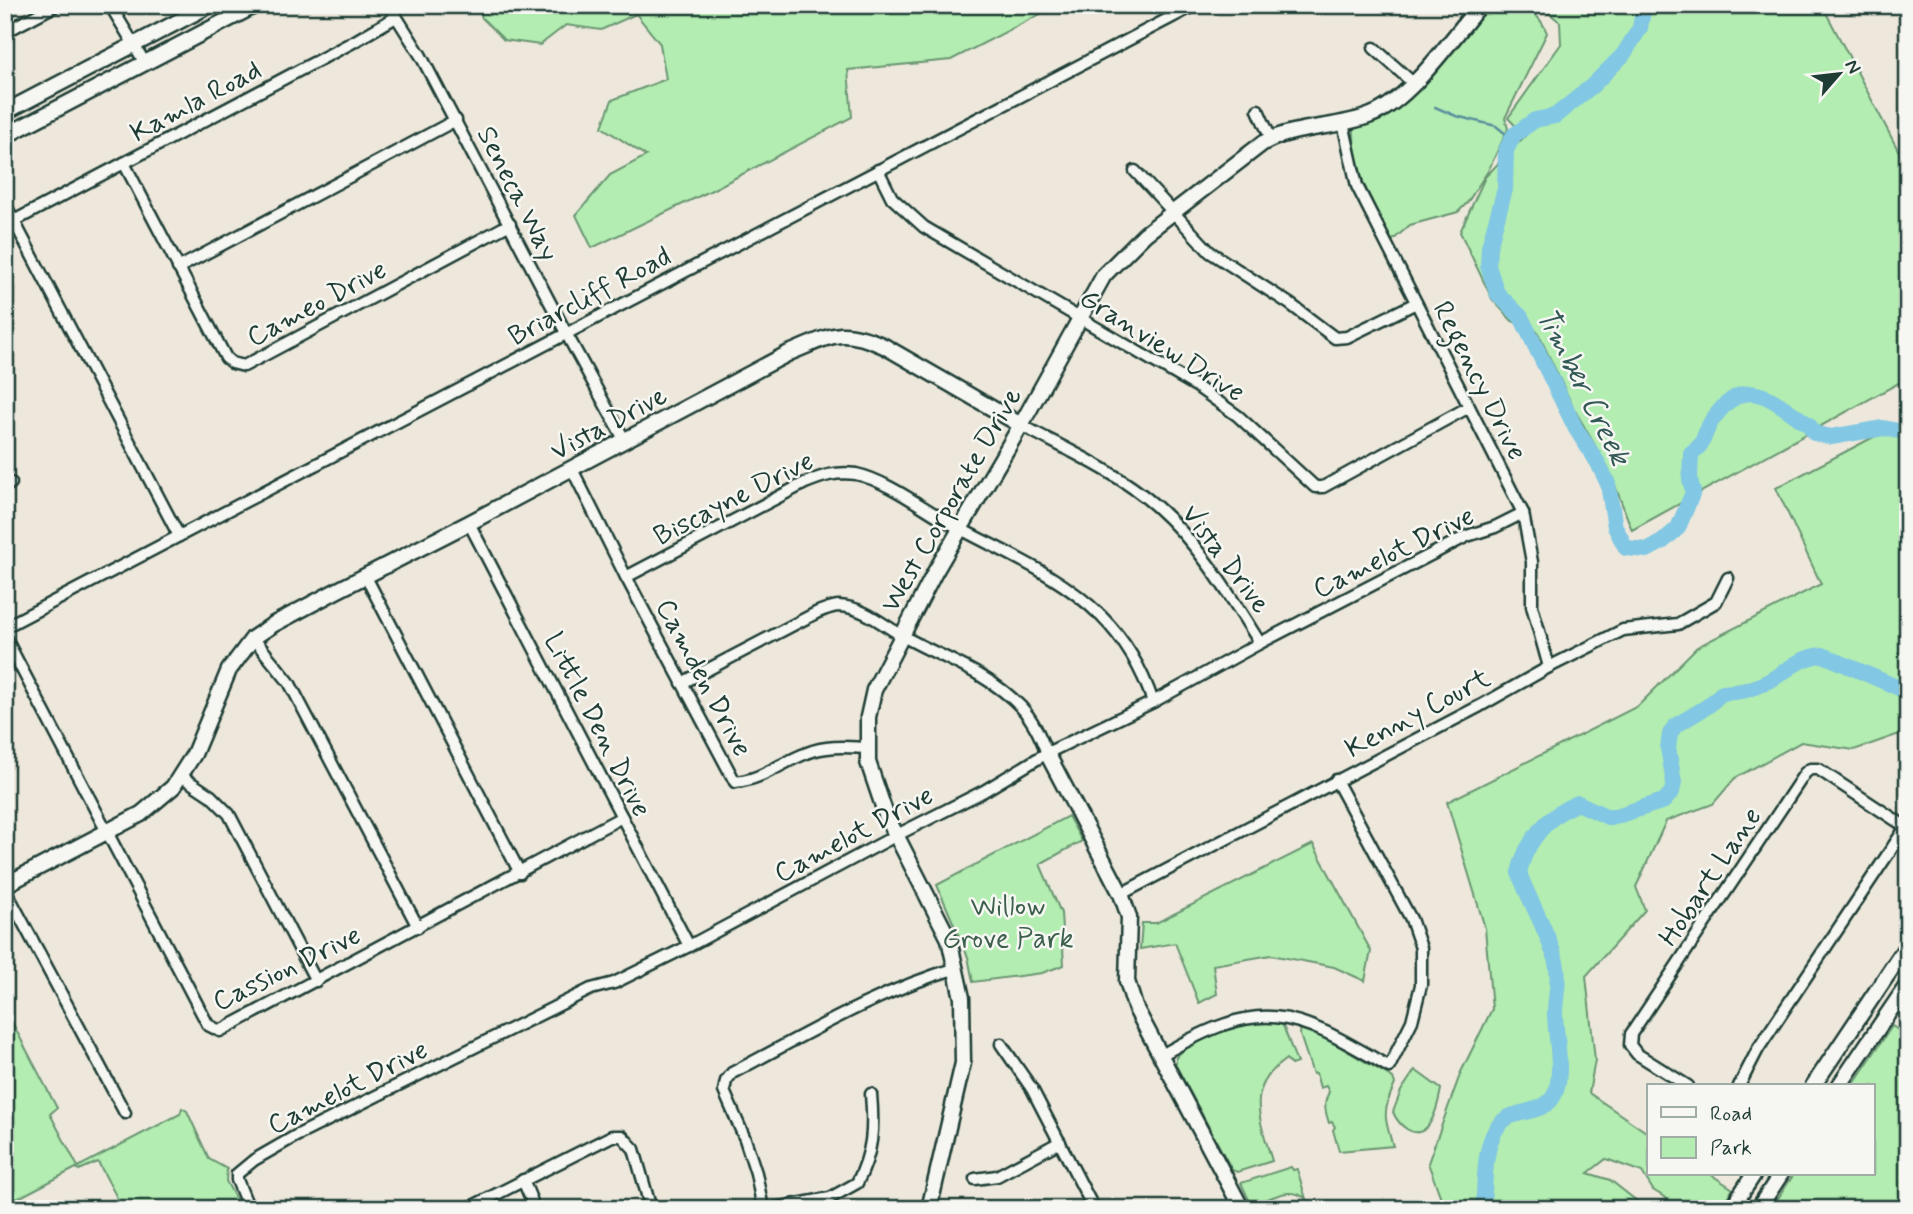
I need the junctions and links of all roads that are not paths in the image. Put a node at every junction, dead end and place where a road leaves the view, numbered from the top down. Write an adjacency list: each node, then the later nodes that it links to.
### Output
1 (56, 5): 11 (street)
2 (110, 5): 12 (street)
3 (210, 5): 12 (street)
4 (256, 5): 14 (street)
5 (389, 5): 10 (street, Seneca Way)
6 (1195, 5): 23 (street, Briarcliff Road)
7 (1479, 5): 15 (street, West Corporate Drive)
8 (1904, 5): 9 (street)
9 (1908, 12)
10 (396, 17): 18 (street, Seneca Way); 22 (street, Kamla Road)
11 (5, 32)
12 (136, 44): 14 (street); 17 (street)
13 (1374, 48): 15 (street)
14 (145, 63): 20 (street)
15 (1413, 83): 19 (street, West Corporate Drive)
16 (1258, 110): 21 (street)
17 (5, 112)
18 (456, 120): 28 (street, Seneca Way); 29 (street)
19 (1343, 123): 21 (street, West Corporate Drive); 30 (street, Regency Drive)
20 (5, 136)
21 (1271, 139): 26 (street, West Corporate Drive)
22 (124, 163): 27 (street, Kamla Road); 29 (street, Cameo Drive)
23 (877, 170): 31 (street, Granview Drive); 32 (street, Briarcliff Road)
24 (1135, 171): 26 (street)
25 (5, 204): 27 (street)
26 (1172, 212): 30 (street); 31 (street, West Corporate Drive)
27 (14, 221): 40 (street)
28 (510, 225): 29 (street, Cameo Drive); 32 (street, Seneca Way)
29 (178, 268)
30 (1416, 303): 33 (street, Regency Drive)
31 (1079, 318): 33 (street, Granview Drive); 34 (street, West Corporate Drive)
32 (566, 333): 35 (street, Seneca Way); 40 (street, Briarcliff Road)
33 (1469, 407): 37 (street, Regency Drive)
34 (1021, 425): 35 (street, Vista Drive); 39 (street, West Corporate Drive); 48 (street, Vista Drive)
35 (625, 441): 36 (street, Vista Drive)
36 (572, 469): 38 (street, Vista Drive); 42 (street, Camden Drive)
37 (1523, 513): 48 (street, Camelot Drive); 49 (street, Regency Drive)
38 (469, 523): 41 (street, Vista Drive); 56 (street, Little Den Drive)
39 (961, 529): 42 (street, Biscayne Drive); 45 (street, West Corporate Drive); 51 (street, Biscayne Drive)
40 (178, 536): 44 (street, Briarcliff Road)
41 (366, 576): 47 (street, Vista Drive); 60 (street)
42 (626, 577): 50 (street, Camden Drive)
43 (1728, 578): 49 (street, Kenny Court)
44 (5, 627)
45 (901, 635): 50 (street); 52 (street, West Corporate Drive); 53 (street)
46 (5, 637): 58 (street, Cassion Drive)
47 (253, 638): 54 (street, Vista Drive); 63 (street)
48 (1260, 643): 51 (street, Camelot Drive)
49 (1549, 667): 55 (street, Kenny Court)
50 (682, 683): 52 (street, Camden Drive)
51 (1153, 702): 53 (street, Camelot Drive)
52 (867, 748): 59 (street, West Corporate Drive)
53 (1047, 753): 59 (street, Camelot Drive); 62 (street)
54 (181, 776): 58 (street, Vista Drive); 68 (street)
55 (1336, 780): 62 (street, Kenny Court); 71 (street)
56 (622, 817): 60 (street, Cassion Drive); 65 (street, Little Den Drive)
57 (1907, 825): 72 (street, Hobart Lane); 73 (street)
58 (107, 832): 61 (street, Vista Drive); 68 (street, Cassion Drive)
59 (897, 835): 65 (street, Camelot Drive); 67 (street, West Corporate Drive)
60 (520, 873): 63 (street, Cassion Drive)
61 (5, 887): 77 (street)
62 (1121, 894): 71 (street)
63 (418, 927): 68 (street, Cassion Drive)
64 (1908, 944): 66 (street)
65 (689, 946): 83 (street, Camelot Drive)
66 (1903, 959): 74 (street)
67 (957, 968): 87 (street); 89 (street, West Corporate Drive)
68 (316, 981)
69 (1908, 984): 75 (street)
70 (1001, 1044): 78 (street)
71 (1160, 1056): 91 (street)
72 (1685, 1084)
73 (1740, 1084)
74 (1813, 1084)
75 (1840, 1084)
76 (871, 1094): 88 (street)
77 (125, 1113)
78 (1060, 1142): 81 (street); 90 (street)
79 (1753, 1176): 92 (street)
80 (1780, 1176): 93 (street)
81 (975, 1179)
82 (523, 1180): 84 (street); 85 (street); 86 (street)
83 (249, 1209)
84 (467, 1209)
85 (536, 1209)
86 (652, 1209)
87 (763, 1209)
88 (770, 1209)
89 (929, 1209)
90 (1094, 1209)
91 (1242, 1209)
92 (1731, 1209)
93 (1758, 1209)

